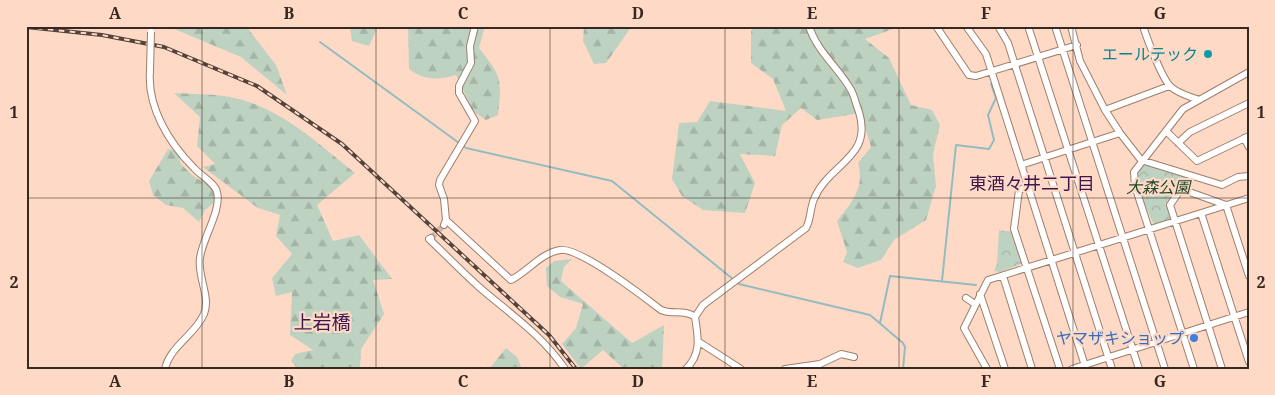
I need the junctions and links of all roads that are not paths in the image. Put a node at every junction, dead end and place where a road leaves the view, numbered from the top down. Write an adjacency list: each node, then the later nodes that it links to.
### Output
1 (475, 26): 50 (street)
2 (809, 26): 50 (street)
3 (936, 26): 15 (street)
4 (966, 26): 15 (street)
5 (998, 26): 14 (street)
6 (1028, 26): 13 (street)
7 (1055, 26): 12 (street)
8 (1143, 26): 17 (street)
9 (1072, 27): 11 (street)
10 (151, 29): 61 (street, bridge)
11 (1077, 45): 12 (street); 20 (street)
12 (1062, 49): 13 (street); 24 (street)
13 (1038, 56): 14 (street); 27 (street)
14 (1015, 63): 15 (street); 28 (street)
15 (991, 72): 30 (street)
16 (1249, 72): 18 (street)
17 (1169, 86): 18 (street); 20 (street)
18 (1198, 100): 21 (street)
19 (1249, 103): 25 (street)
20 (1105, 110): 22 (street)
21 (1166, 131): 25 (street); 29 (street)
22 (1120, 134): 24 (street); 29 (street)
23 (1246, 137): 25 (street); 26 (street)
24 (1092, 143): 27 (street); 39 (street)
25 (1178, 143)
26 (1249, 148)
27 (1069, 151): 28 (street); 40 (street)
28 (1045, 158): 30 (street); 41 (street)
29 (1141, 160): 31 (street); 37 (street)
30 (1021, 165): 32 (street)
31 (1249, 176)
32 (1028, 187): 42 (street); 43 (street)
33 (1249, 198): 34 (street)
34 (1226, 205): 35 (street); 36 (street); 45 (street)
35 (1201, 213): 36 (street); 51 (street)
36 (1176, 222): 37 (street); 52 (street)
37 (1150, 230): 39 (street); 53 (street)
38 (431, 238): 62 (street)
39 (1123, 238): 40 (street); 54 (street)
40 (1100, 245): 41 (street); 56 (street)
41 (1076, 253): 42 (street); 57 (street)
42 (1052, 261): 43 (street); 60 (street)
43 (1027, 268): 44 (street); 69 (street)
44 (1003, 276): 46 (street); 68 (street)
45 (1249, 276)
46 (980, 294): 48 (street); 67 (street)
47 (966, 298): 48 (street)
48 (975, 304): 66 (street)
49 (1249, 312): 51 (street)
50 (695, 317): 55 (street)
51 (1234, 317): 52 (street); 59 (street)
52 (1208, 325): 53 (street); 75 (street)
53 (1183, 333): 54 (street); 74 (street)
54 (1156, 341): 56 (street); 73 (street)
55 (699, 342): 63 (street); 64 (street)
56 (1132, 350): 57 (street); 72 (street)
57 (1108, 357): 60 (street); 71 (street)
58 (854, 358): 65 (street)
59 (1249, 362)
60 (1085, 366): 70 (street)
61 (165, 369)
62 (565, 369)
63 (686, 369)
64 (741, 369)
65 (785, 369)
66 (987, 369)
67 (1005, 369)
68 (1032, 369)
69 (1060, 369)
70 (1072, 369)
71 (1112, 369)
72 (1138, 369)
73 (1165, 369)
74 (1194, 369)
75 (1222, 369)

